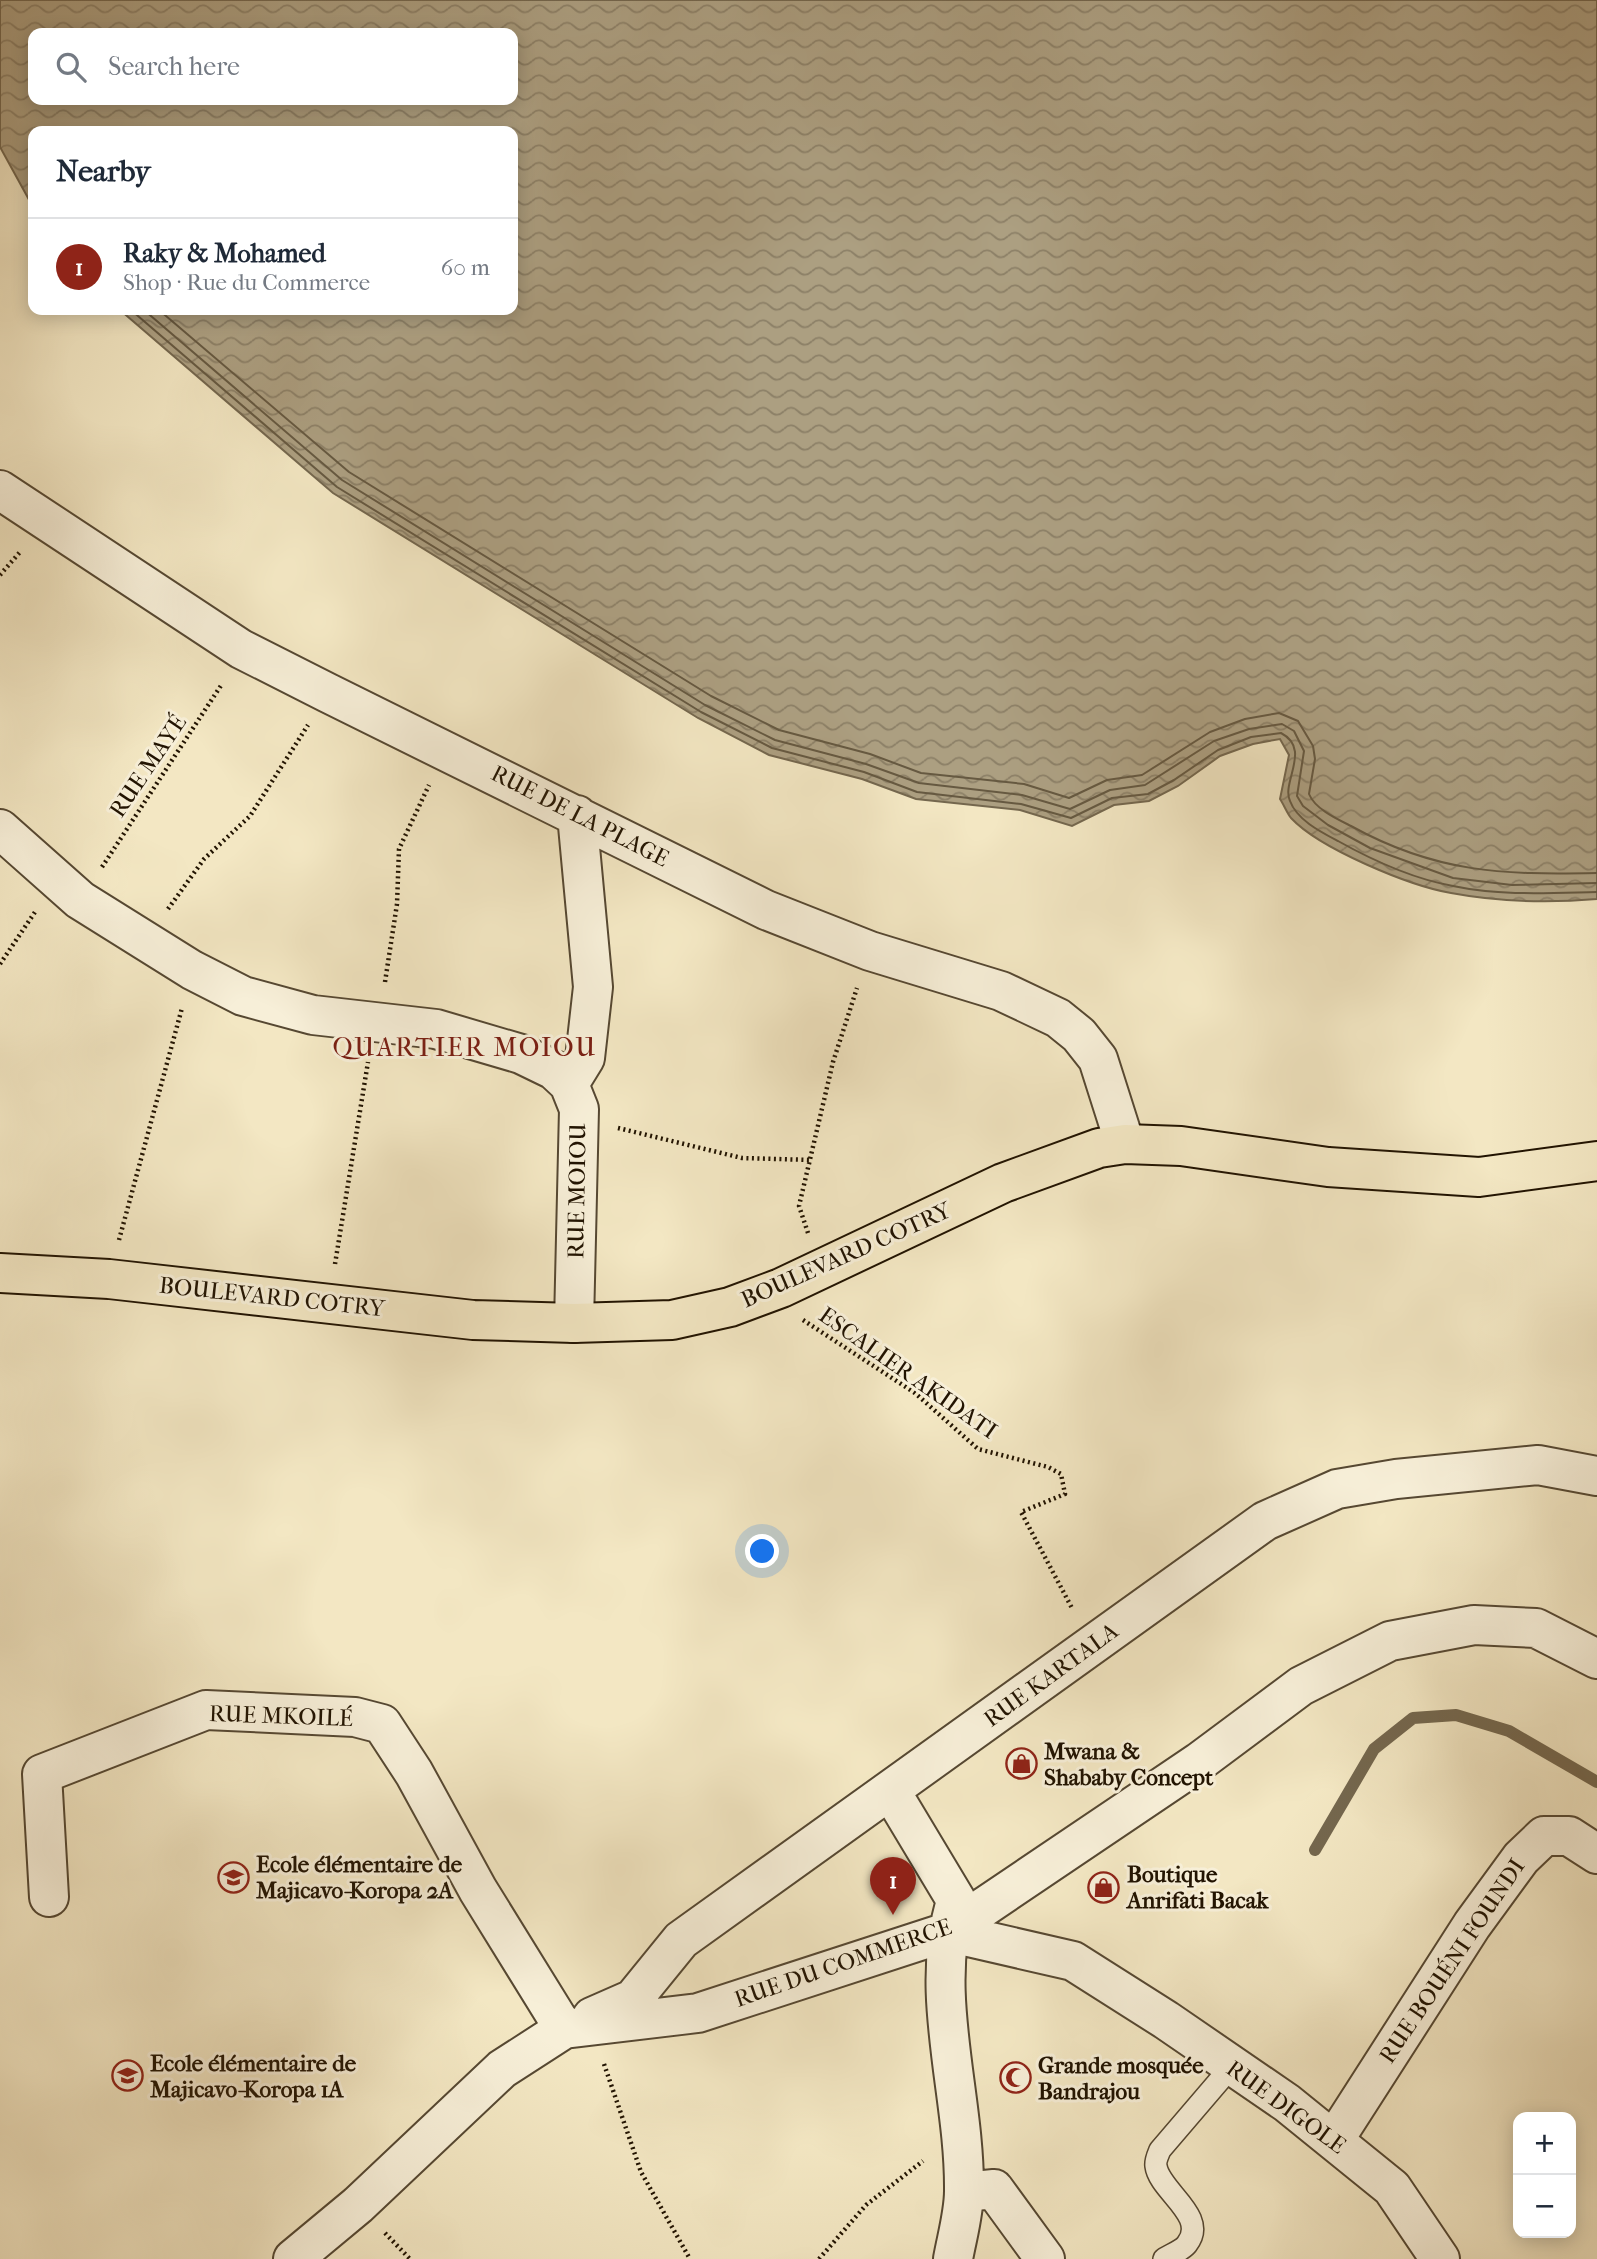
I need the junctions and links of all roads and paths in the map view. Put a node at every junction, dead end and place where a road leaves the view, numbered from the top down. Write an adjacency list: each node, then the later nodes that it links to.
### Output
1 (0, 490): 2 (street, RUE DE LA PLAGE)
2 (241, 649): 3 (street, RUE DE LA PLAGE); 7 (path, RUE MAYÉ)
3 (328, 693): 4 (street, RUE DE LA PLAGE); 8 (path)
4 (448, 751): 5 (street, RUE DE LA PLAGE); 12 (path)
5 (577, 815): 9 (street, RUE DE LA PLAGE); 13 (street)
6 (0, 829): 7 (street)
7 (68, 890): 8 (street); 10 (path, RUE MAYÉ)
8 (145, 942): 11 (street)
9 (870, 951): 14 (street, RUE DE LA PLAGE); 15 (path)
10 (0, 964)
11 (192, 970): 12 (street); 19 (path)
12 (375, 1023): 13 (street); 21 (path)
13 (572, 1090): 15 (path); 22 (street, RUE MOIOU)
14 (1125, 1144): 16 (main road, BOULEVARD COTRY); 17 (main road, BOULEVARD COTRY)
15 (812, 1160): 17 (path)
16 (1597, 1161)
17 (820, 1269): 20 (main road, BOULEVARD COTRY)
18 (0, 1273): 19 (main road, BOULEVARD COTRY)
19 (109, 1279): 21 (main road, BOULEVARD COTRY)
20 (781, 1288): 22 (main road, BOULEVARD COTRY); 24 (path, ESCALIER AKIDATI)
21 (330, 1303): 22 (main road, BOULEVARD COTRY)
22 (574, 1323)
23 (1597, 1476): 24 (street, RUE KARTALA)
24 (1093, 1646): 26 (street, RUE KARTALA)
25 (1597, 1659): 29 (street, RUE DU COMMERCE)
26 (890, 1790): 29 (street); 30 (street, RUE KARTALA)
27 (1597, 1854): 33 (street, RUE BOUÉNI FOUNDI)
28 (49, 1896): 30 (street, RUE MKOILÉ)
29 (947, 1932): 30 (street, RUE DU COMMERCE); 31 (street, RUE DIGOLE); 32 (street)
30 (564, 2029): 35 (street, RUE DU COMMERCE); 36 (path)
31 (1231, 2067): 33 (street, RUE DIGOLE); 40 (lane)
32 (959, 2133): 34 (street); 37 (path)
33 (1334, 2140): 41 (street, RUE DIGOLE)
34 (965, 2192): 38 (street); 39 (street)
35 (293, 2259)
36 (690, 2259)
37 (819, 2259)
38 (953, 2259)
39 (1045, 2259)
40 (1164, 2259)
41 (1440, 2259)

